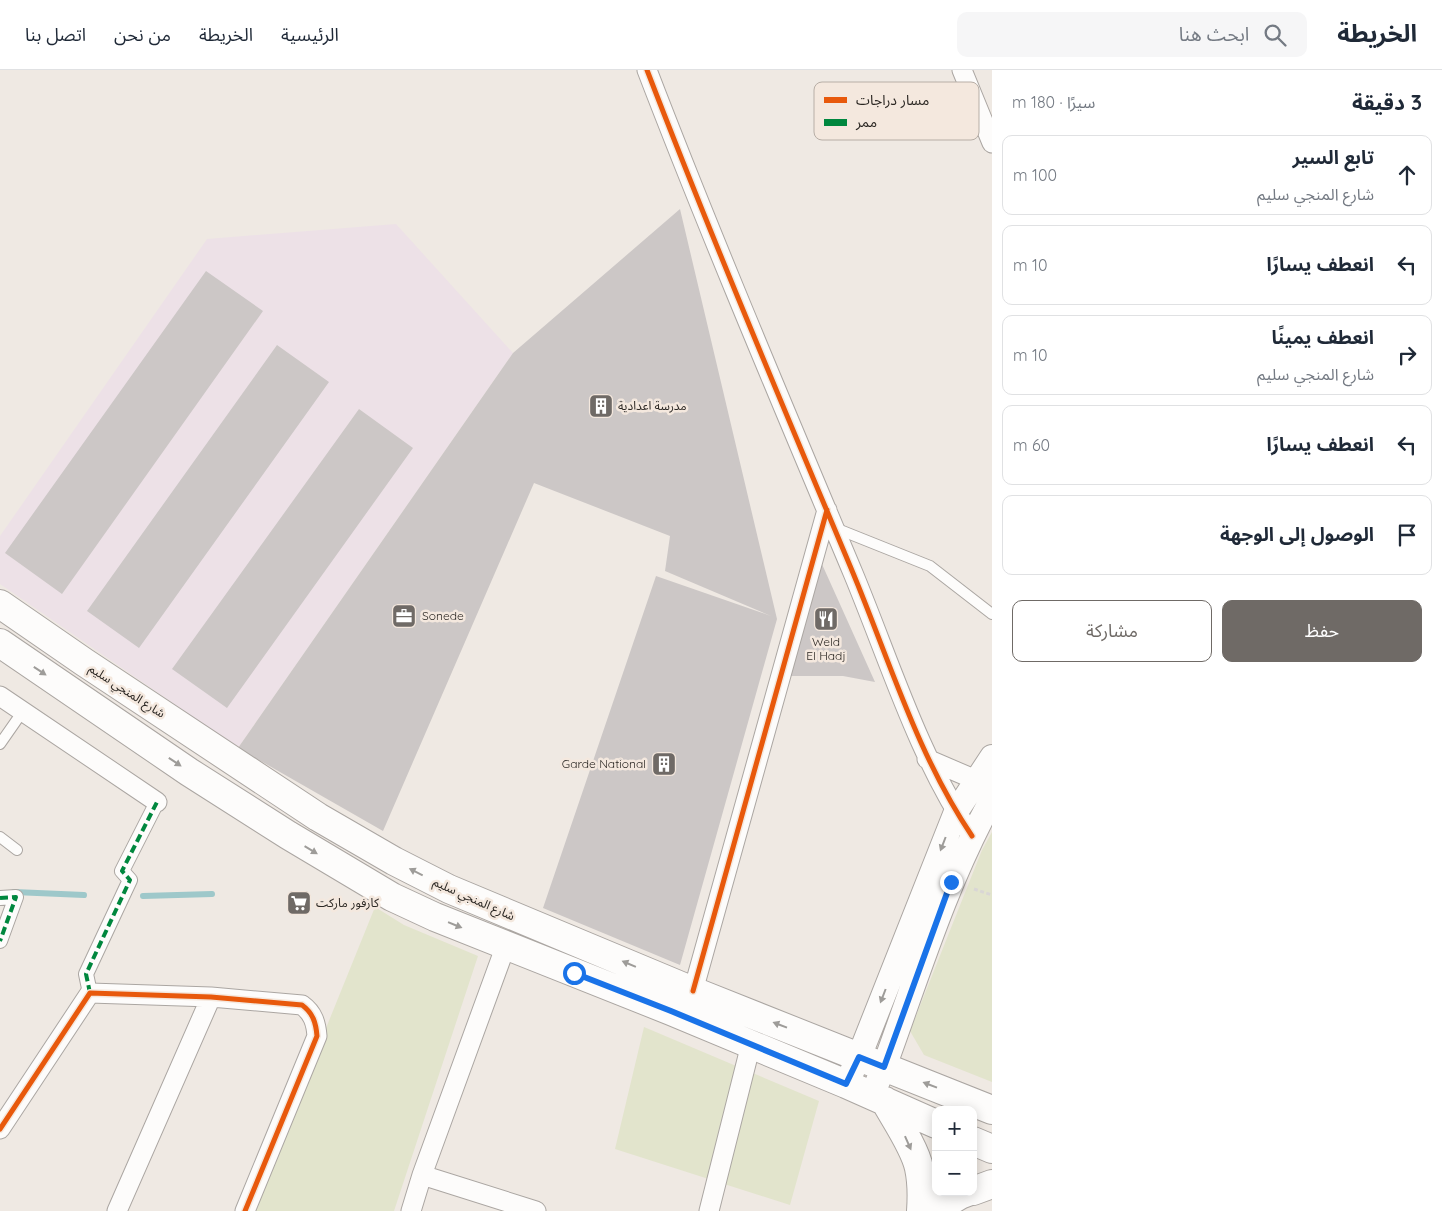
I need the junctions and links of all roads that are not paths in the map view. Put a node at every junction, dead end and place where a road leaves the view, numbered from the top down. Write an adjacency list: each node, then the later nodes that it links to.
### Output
1 (647, 70): 6 (street)
2 (962, 70): 3 (street)
3 (967, 82)
4 (979, 111): 5 (street)
5 (992, 143)
6 (830, 519): 8 (lane); 14 (street); 25 (street)
7 (0, 604): 25 (main road, شارع المنجي سليم, one-way to 7)
8 (992, 614)
9 (0, 643): 24 (main road, one-way to 24)
10 (0, 696): 11 (street)
11 (23, 712): 12 (lane); 17 (street)
12 (0, 744)
13 (992, 757): 15 (street)
14 (927, 759): 15 (street); 18 (street)
15 (984, 781): 18 (street)
16 (992, 799): 19 (street)
17 (157, 802): 26 (street)
18 (956, 812): 19 (street); 29 (street, one-way to 29)
19 (972, 836): 30 (street)
20 (0, 837): 21 (lane)
21 (17, 850)
22 (0, 898): 23 (street)
23 (0, 942)
24 (506, 945): 28 (main road); 38 (street)
25 (693, 991): 29 (main road, شارع المنجي سليم, one-way to 25)
26 (90, 993): 27 (street); 35 (street)
27 (211, 997): 43 (street); 44 (street)
28 (751, 1044): 31 (main road); 47 (street)
29 (859, 1057): 30 (main road, شارع المنجي سليم); 31 (street)
30 (884, 1067): 32 (street); 33 (main road, شارع المنجي سليم, one-way to 30)
31 (846, 1084): 32 (main road)
32 (878, 1098): 34 (main road); 48 (main road, one-way to 48)
33 (974, 1106)
34 (932, 1122)
35 (0, 1129)
36 (977, 1143): 37 (main road)
37 (992, 1150)
38 (422, 1175): 45 (street); 46 (street)
39 (992, 1184): 40 (main road)
40 (977, 1190)
41 (934, 1196): 49 (street)
42 (958, 1196): 50 (main road)
43 (117, 1211)
44 (245, 1211)
45 (410, 1211)
46 (536, 1211)
47 (710, 1211)
48 (922, 1211)
49 (929, 1211)
50 (933, 1211)

